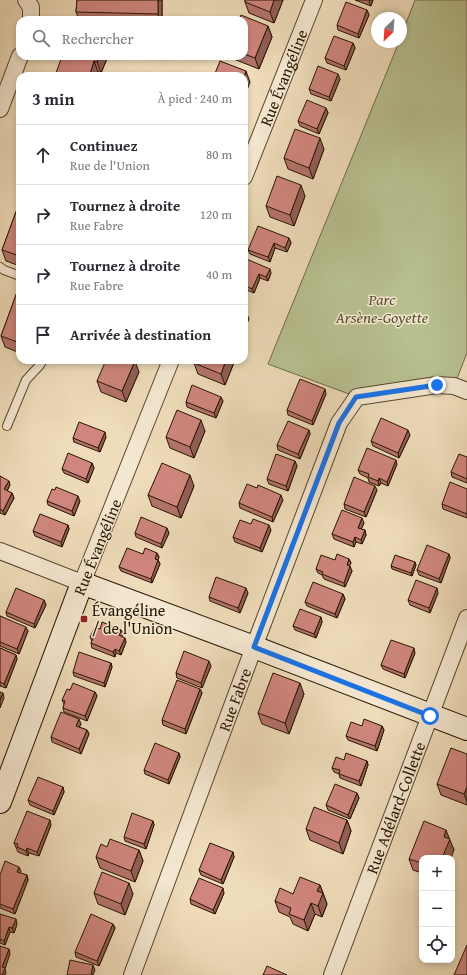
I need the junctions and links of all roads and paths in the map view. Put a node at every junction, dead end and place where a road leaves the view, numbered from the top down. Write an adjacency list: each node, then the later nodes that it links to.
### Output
1 (26, 0): 3 (street)
2 (314, 0): 6 (street, Rue Évangéline)
3 (31, 16)
4 (18, 60): 5 (street)
5 (0, 109)
6 (248, 167)
7 (0, 267): 8 (lane)
8 (16, 274)
9 (41, 364): 12 (lane)
10 (169, 364): 14 (street, Rue Évangéline)
11 (467, 391): 16 (street, Rue Fabre)
12 (7, 426)
13 (0, 551): 14 (street)
14 (82, 583): 16 (street); 19 (street, Rue Évangéline)
15 (467, 618): 17 (street, Rue Adélard-Collette)
16 (254, 647): 17 (street); 20 (street, Rue Fabre)
17 (430, 716): 18 (street); 21 (street, Rue Adélard-Collette)
18 (467, 730)
19 (0, 802)
20 (132, 975)
21 (332, 975)

